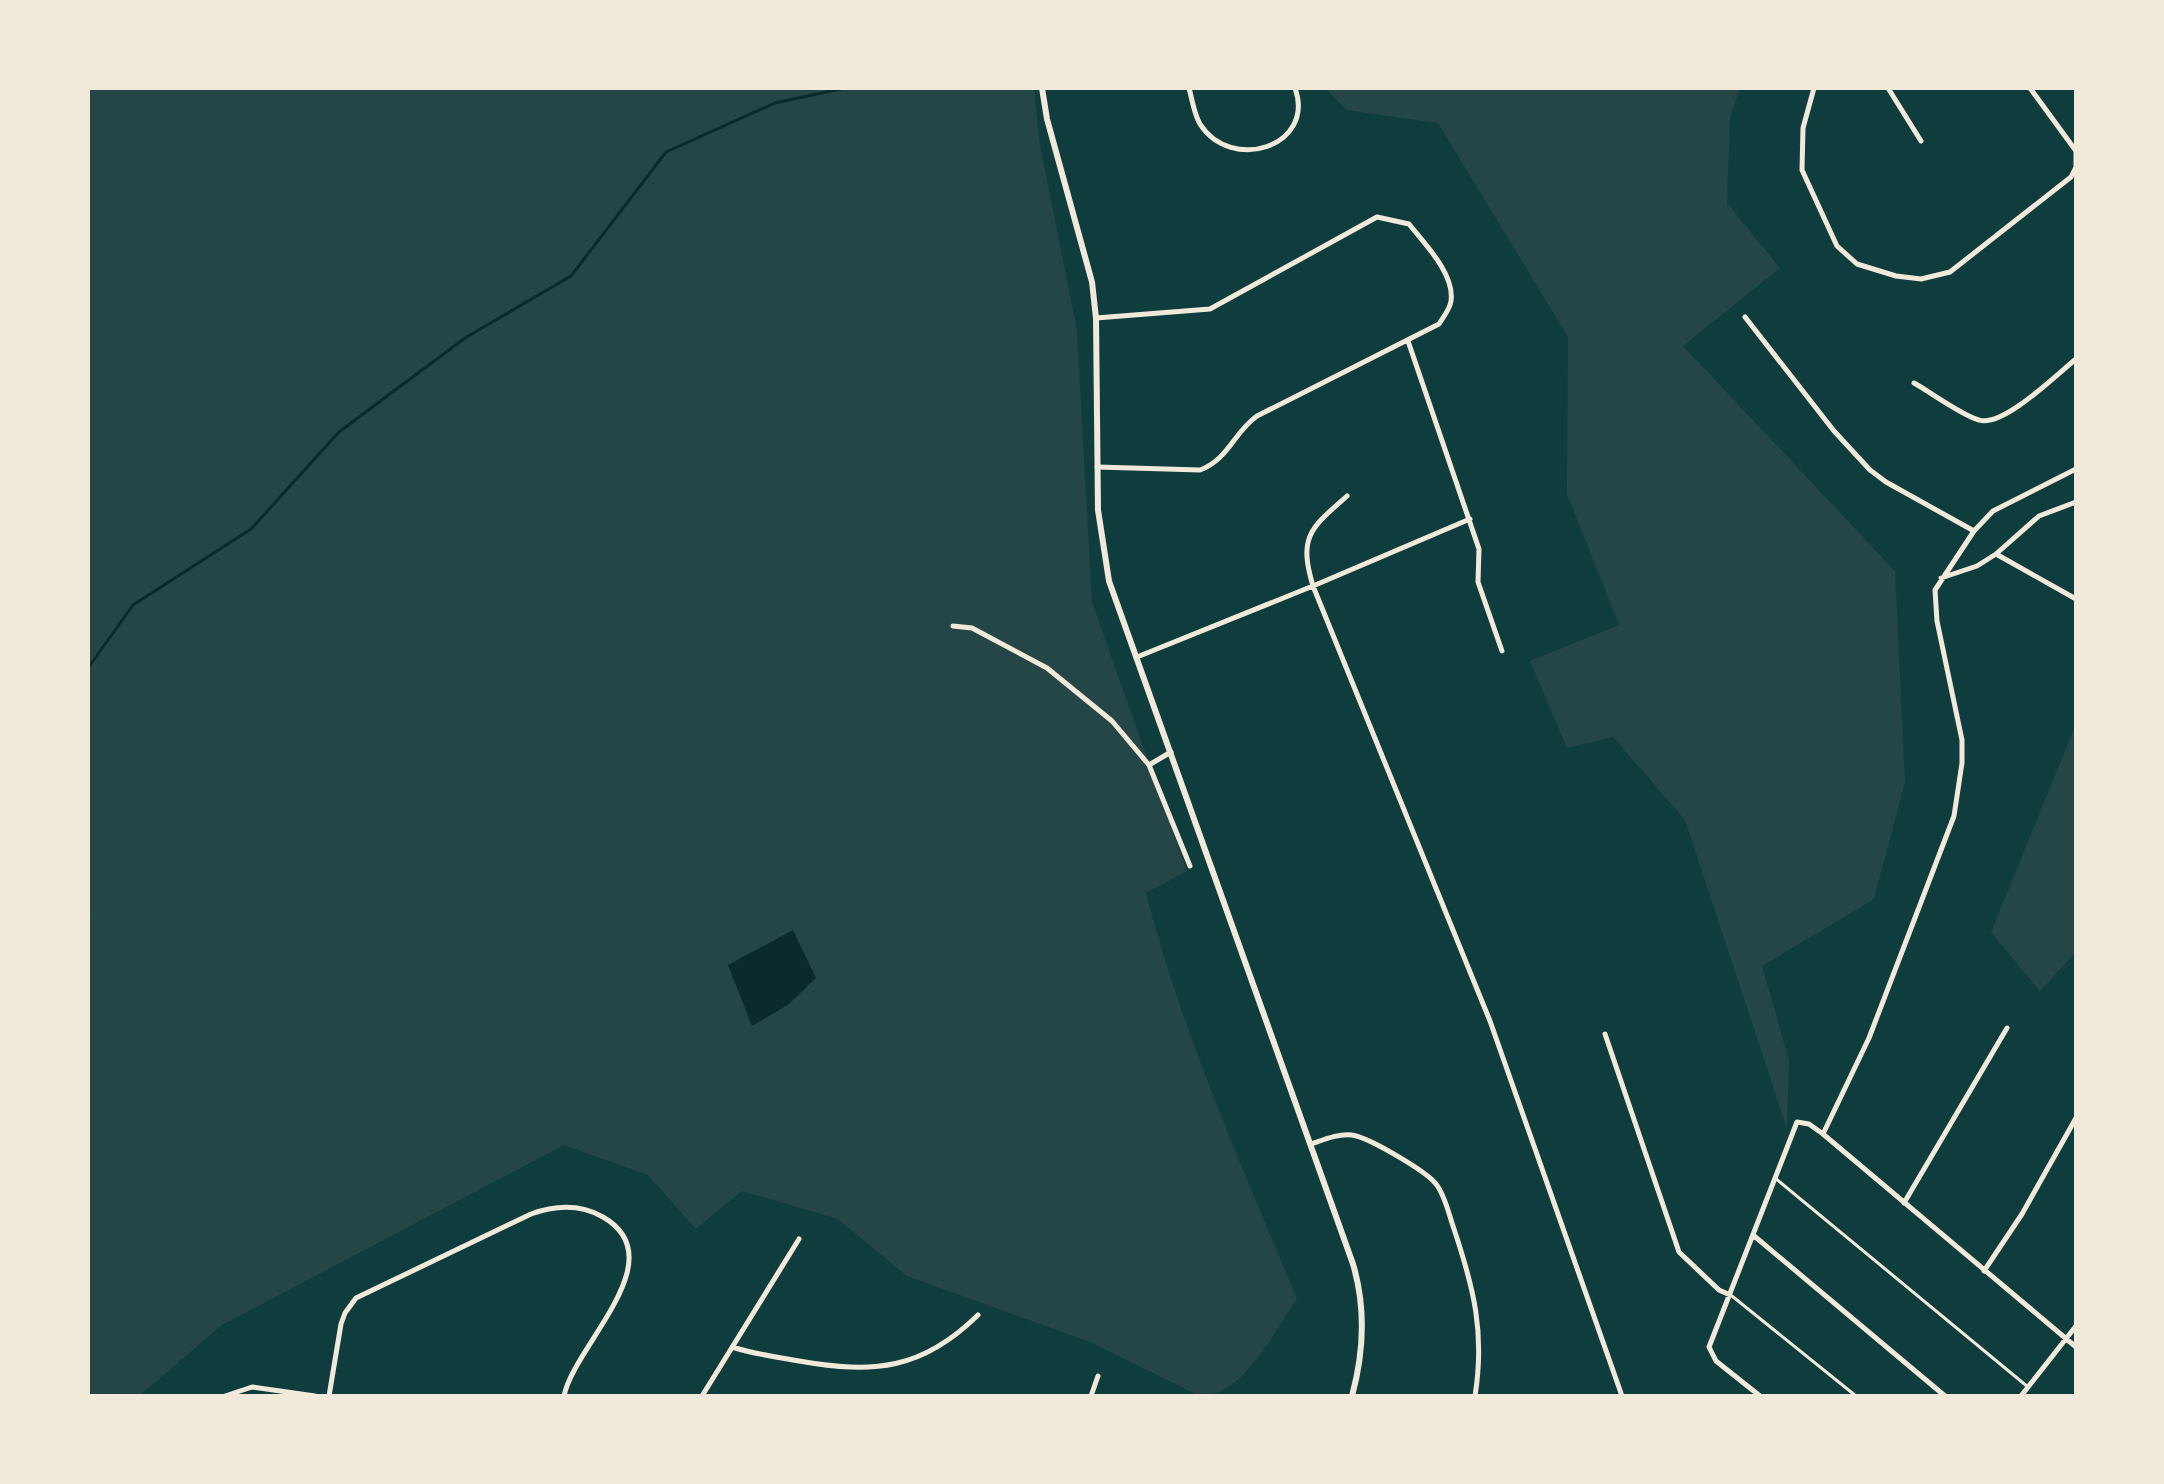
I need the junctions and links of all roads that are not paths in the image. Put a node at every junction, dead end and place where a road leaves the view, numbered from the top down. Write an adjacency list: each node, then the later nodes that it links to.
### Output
1 (1042, 88): 9 (street)
2 (1189, 88): 3 (street)
3 (1295, 88)
4 (1814, 88): 6 (street)
5 (1888, 88): 7 (street)
6 (2030, 88)
7 (1921, 141)
8 (1745, 317): 18 (street)
9 (1096, 318): 10 (street); 13 (street)
10 (1408, 341): 13 (street); 17 (street)
11 (2076, 359): 12 (street)
12 (1914, 383)
13 (1097, 467): 25 (street)
14 (2076, 469): 18 (street)
15 (1347, 496): 21 (street)
16 (2076, 502): 19 (street)
17 (1470, 519): 21 (street); 24 (street)
18 (1974, 531): 20 (street)
19 (1996, 554): 20 (street); 22 (street)
20 (1940, 579): 32 (street)
21 (1313, 586): 25 (street); 55 (street)
22 (2076, 599)
23 (953, 626): 27 (street)
24 (1502, 651)
25 (1137, 657): 26 (street)
26 (1171, 752): 27 (street); 33 (street)
27 (1149, 765): 28 (street)
28 (1190, 866)
29 (2007, 1028): 35 (street)
30 (1605, 1034): 39 (street)
31 (2076, 1118): 38 (street)
32 (1823, 1134): 34 (street); 35 (street)
33 (1311, 1144): 53 (street); 54 (street)
34 (1775, 1178): 36 (street); 46 (lane)
35 (1904, 1203): 38 (street)
36 (1753, 1235): 39 (street); 58 (street)
37 (799, 1239): 43 (street)
38 (1984, 1271): 42 (street)
39 (1730, 1295): 56 (street); 57 (lane)
40 (978, 1315): 43 (street)
41 (2076, 1326): 42 (street)
42 (2068, 1339): 44 (street); 46 (street)
43 (732, 1347): 51 (street)
44 (2076, 1347)
45 (1098, 1376): 52 (street)
46 (2028, 1387): 59 (street)
47 (225, 1396): 48 (street)
48 (315, 1396)
49 (329, 1396): 50 (street)
50 (564, 1396)
51 (702, 1396)
52 (1091, 1396)
53 (1352, 1396)
54 (1475, 1396)
55 (1622, 1396)
56 (1760, 1396)
57 (1856, 1396)
58 (1945, 1396)
59 (2021, 1396)

